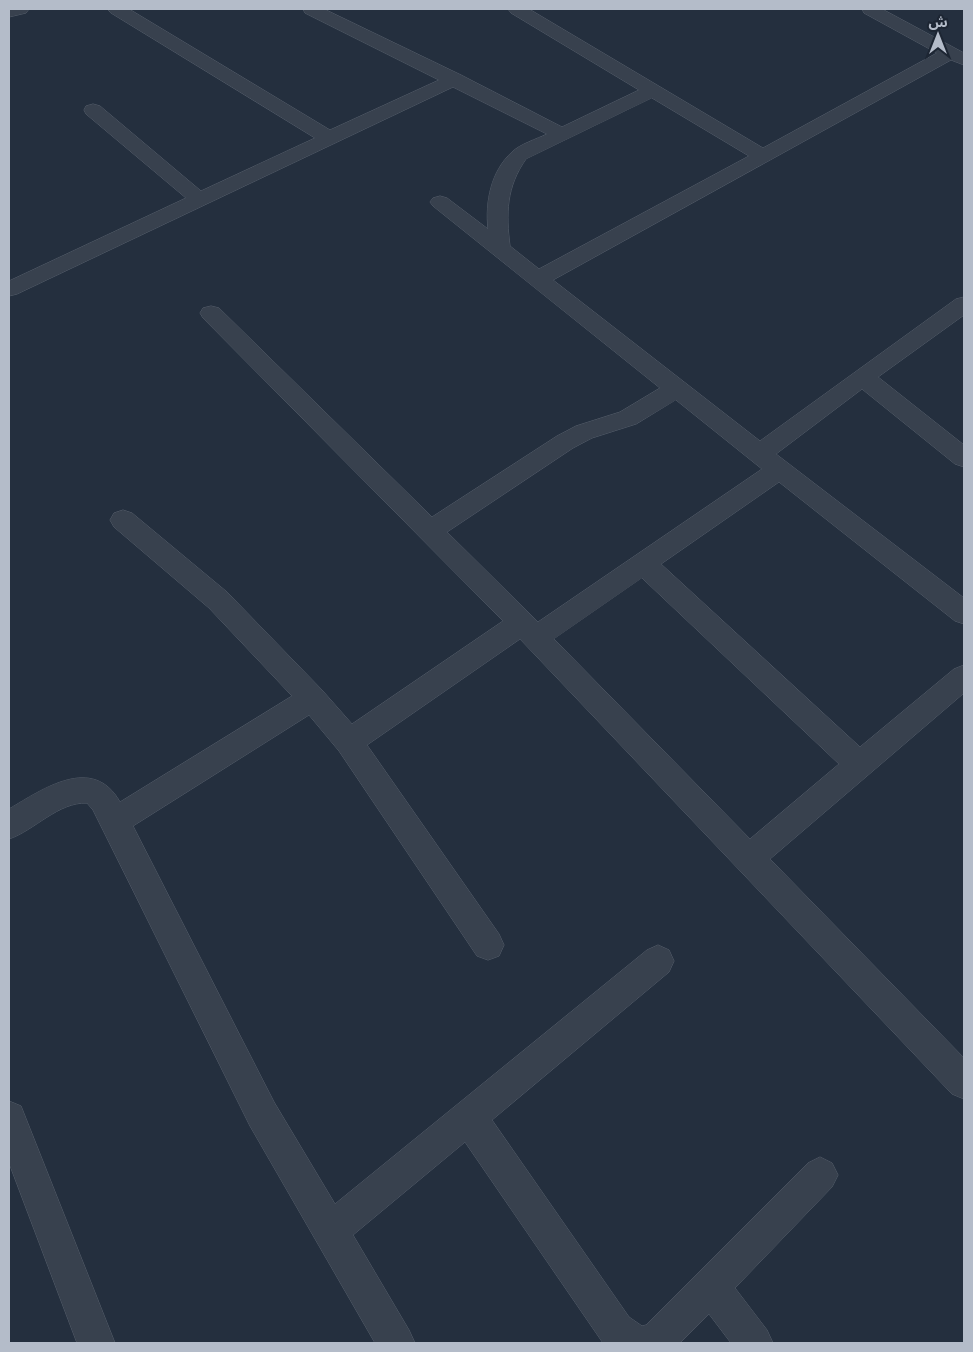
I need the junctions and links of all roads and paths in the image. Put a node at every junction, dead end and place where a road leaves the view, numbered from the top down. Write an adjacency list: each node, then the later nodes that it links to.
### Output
1 (20, 9): 6 (street)
2 (117, 9): 12 (street)
3 (311, 9): 8 (street)
4 (520, 9): 9 (street)
5 (870, 9): 7 (street)
6 (9, 12)
7 (958, 57): 13 (street)
8 (455, 79): 11 (street); 12 (street)
9 (651, 91): 11 (street); 13 (street)
10 (93, 110): 14 (street)
11 (562, 134): 16 (street)
12 (328, 138): 14 (street)
13 (763, 156): 17 (street)
14 (199, 199): 18 (street)
15 (440, 202): 16 (street)
16 (500, 249): 17 (street)
17 (538, 279): 22 (street)
18 (9, 289)
19 (964, 304): 21 (street)
20 (211, 313): 26 (street)
21 (862, 377): 23 (street); 24 (street)
22 (678, 388): 24 (street); 26 (street)
23 (964, 458)
24 (769, 462): 27 (street); 28 (street)
25 (123, 520): 31 (street)
26 (430, 531): 29 (street)
27 (643, 563): 29 (street); 33 (street)
28 (964, 613)
29 (529, 630): 32 (street); 36 (street)
30 (964, 677): 33 (street)
31 (312, 698): 32 (street); 34 (street)
32 (349, 742): 37 (street)
33 (860, 765): 36 (street)
34 (114, 821): 35 (street); 43 (street)
35 (9, 826)
36 (749, 858): 39 (street)
37 (488, 945)
38 (658, 961): 40 (street)
39 (964, 1082)
40 (468, 1117): 43 (street); 47 (street)
41 (9, 1118): 45 (street)
42 (820, 1175): 44 (street)
43 (331, 1230): 46 (street)
44 (710, 1286): 48 (street); 49 (street)
45 (96, 1343)
46 (396, 1343)
47 (633, 1343)
48 (647, 1343)
49 (754, 1343)

